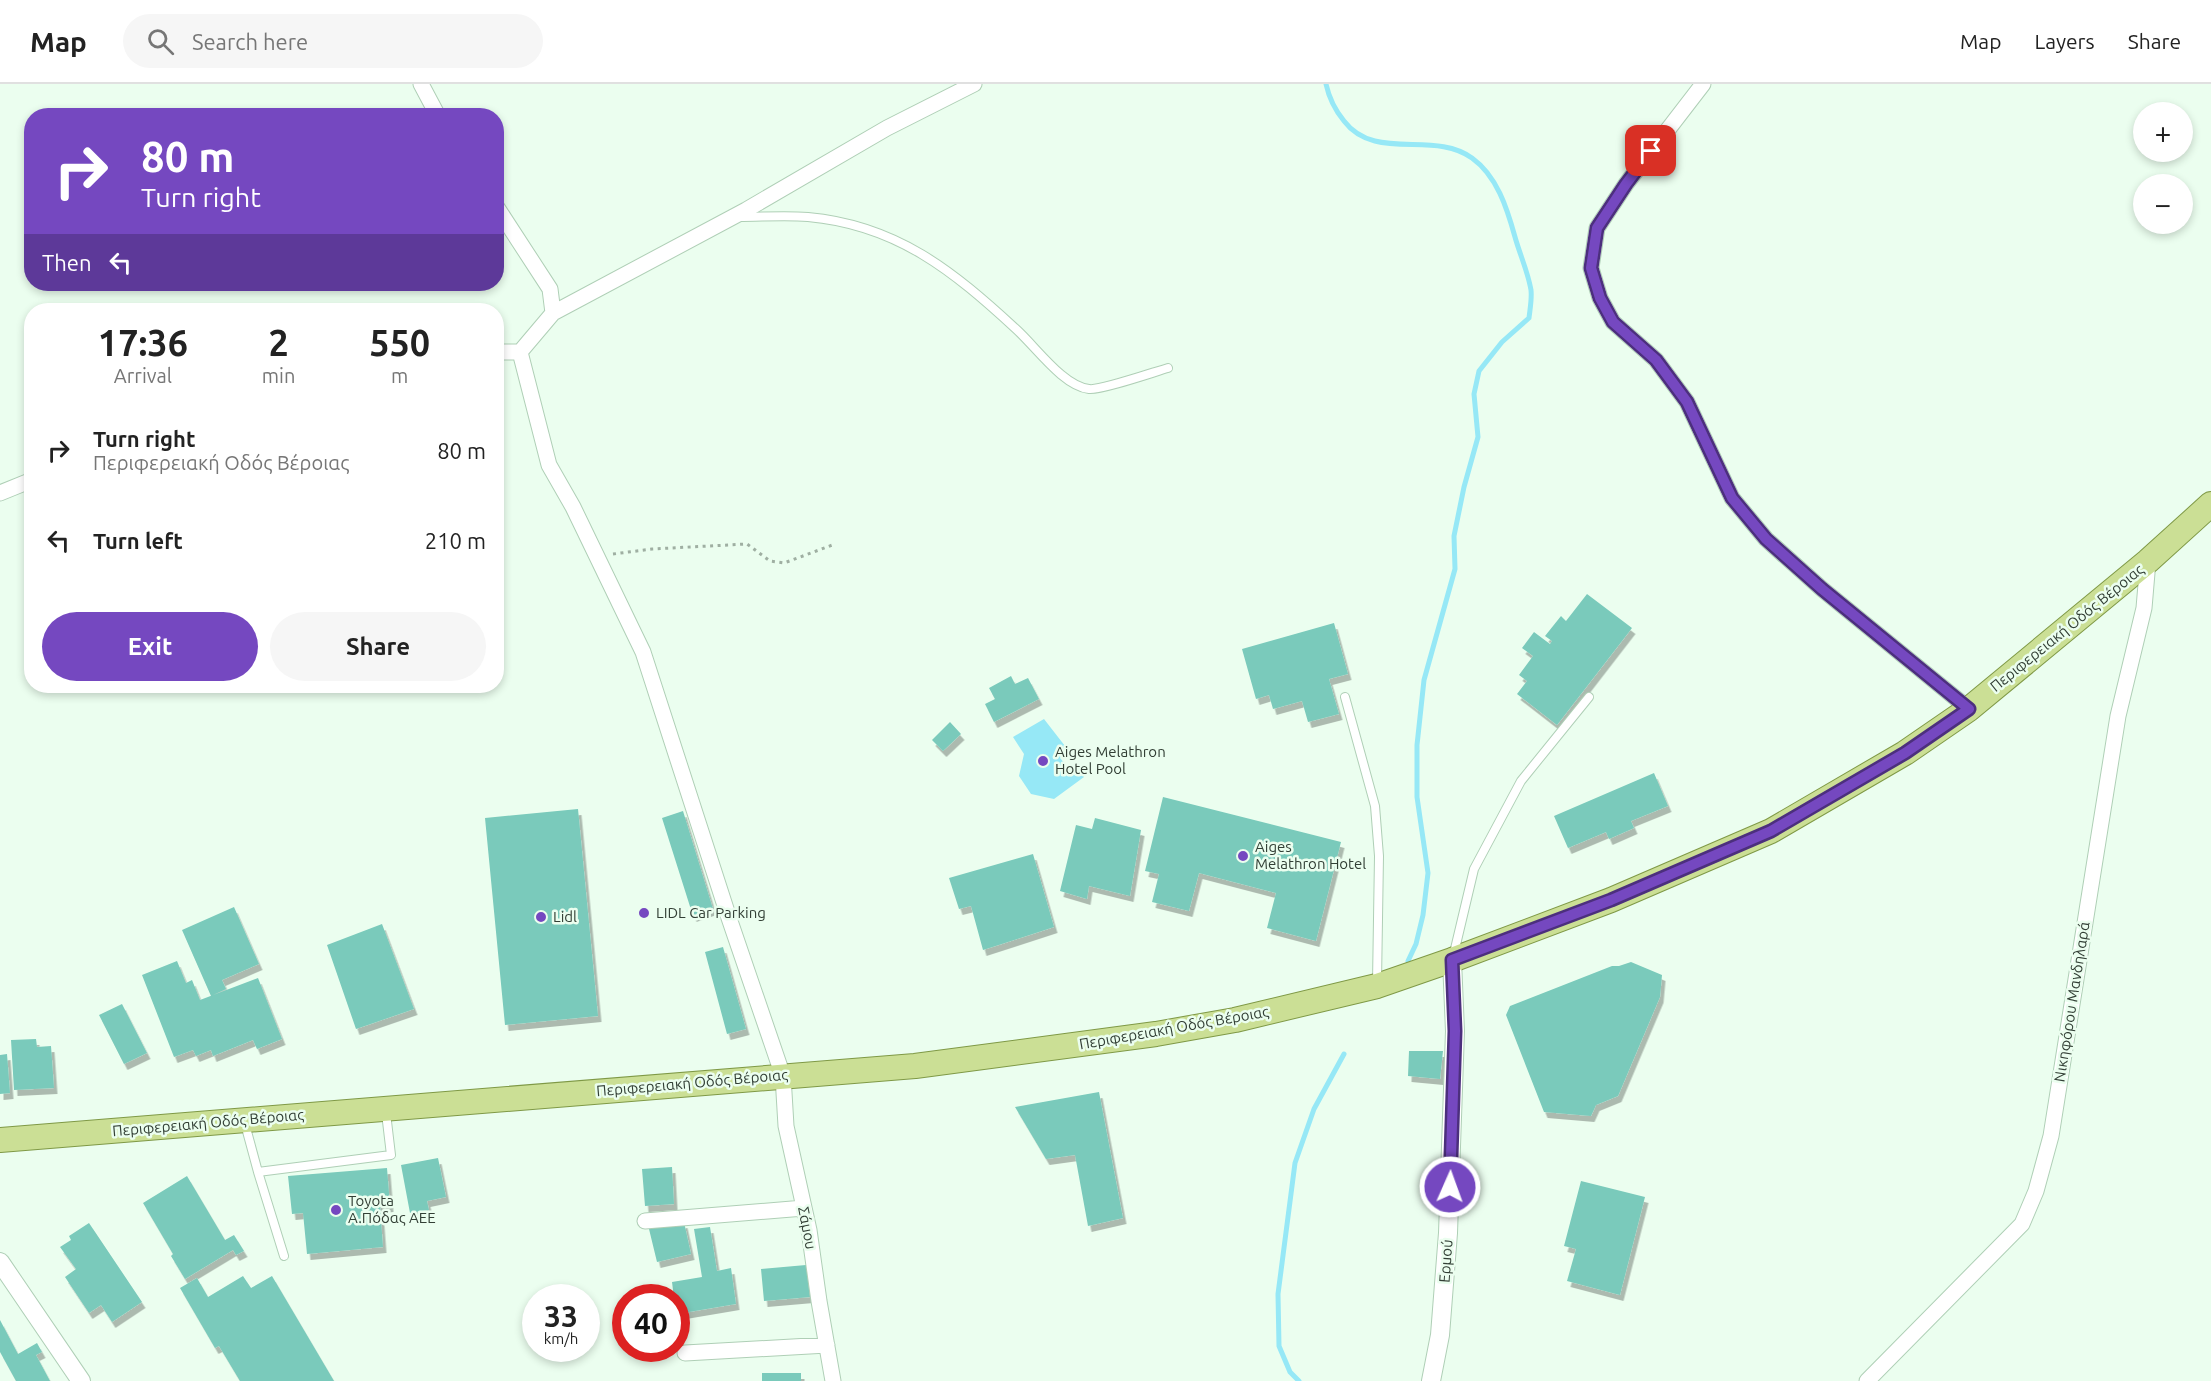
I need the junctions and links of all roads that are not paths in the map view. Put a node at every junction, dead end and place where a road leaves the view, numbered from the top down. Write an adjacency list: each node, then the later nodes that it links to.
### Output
1 (421, 84): 4 (street)
2 (974, 84): 5 (street)
3 (1703, 84): 17 (street)
4 (434, 108)
5 (732, 217): 7 (street); 10 (lane)
6 (504, 218): 7 (street)
7 (553, 313): 9 (street)
8 (504, 352): 9 (street)
9 (520, 352): 20 (street, Σάμου)
10 (1168, 368)
11 (24, 483): 12 (street)
12 (0, 493)
13 (2210, 506): 14 (main road, Περιφερειακή Οδός Βέροιας)
14 (2148, 561): 17 (main road, Περιφερειακή Οδός Βέροιας); 34 (street, Νικηφόρου Μανδηλαρά)
15 (1345, 697): 19 (lane)
16 (1589, 697): 18 (lane)
17 (1969, 709): 18 (main road, Περιφερειακή Οδός Βέροιας)
18 (1452, 960): 19 (main road, Περιφερειακή Οδός Βέροιας); 33 (street, Ερμού)
19 (1377, 986): 20 (main road, Περιφερειακή Οδός Βέροιας)
20 (783, 1076): 21 (main road, Περιφερειακή Οδός Βέροιας); 25 (street, Σάμου)
21 (385, 1108): 22 (main road, Περιφερειακή Οδός Βέροιας); 24 (lane)
22 (244, 1120): 23 (main road, Περιφερειακή Οδός Βέροιας); 24 (lane)
23 (0, 1140)
24 (258, 1172): 27 (lane)
25 (804, 1208): 26 (street); 29 (street, Σάμου)
26 (645, 1221)
27 (284, 1256)
28 (0, 1262): 31 (street)
29 (827, 1345): 30 (street); 32 (street, Σάμου)
30 (690, 1353)
31 (81, 1381)
32 (833, 1381)
33 (1431, 1381)
34 (1867, 1381)

